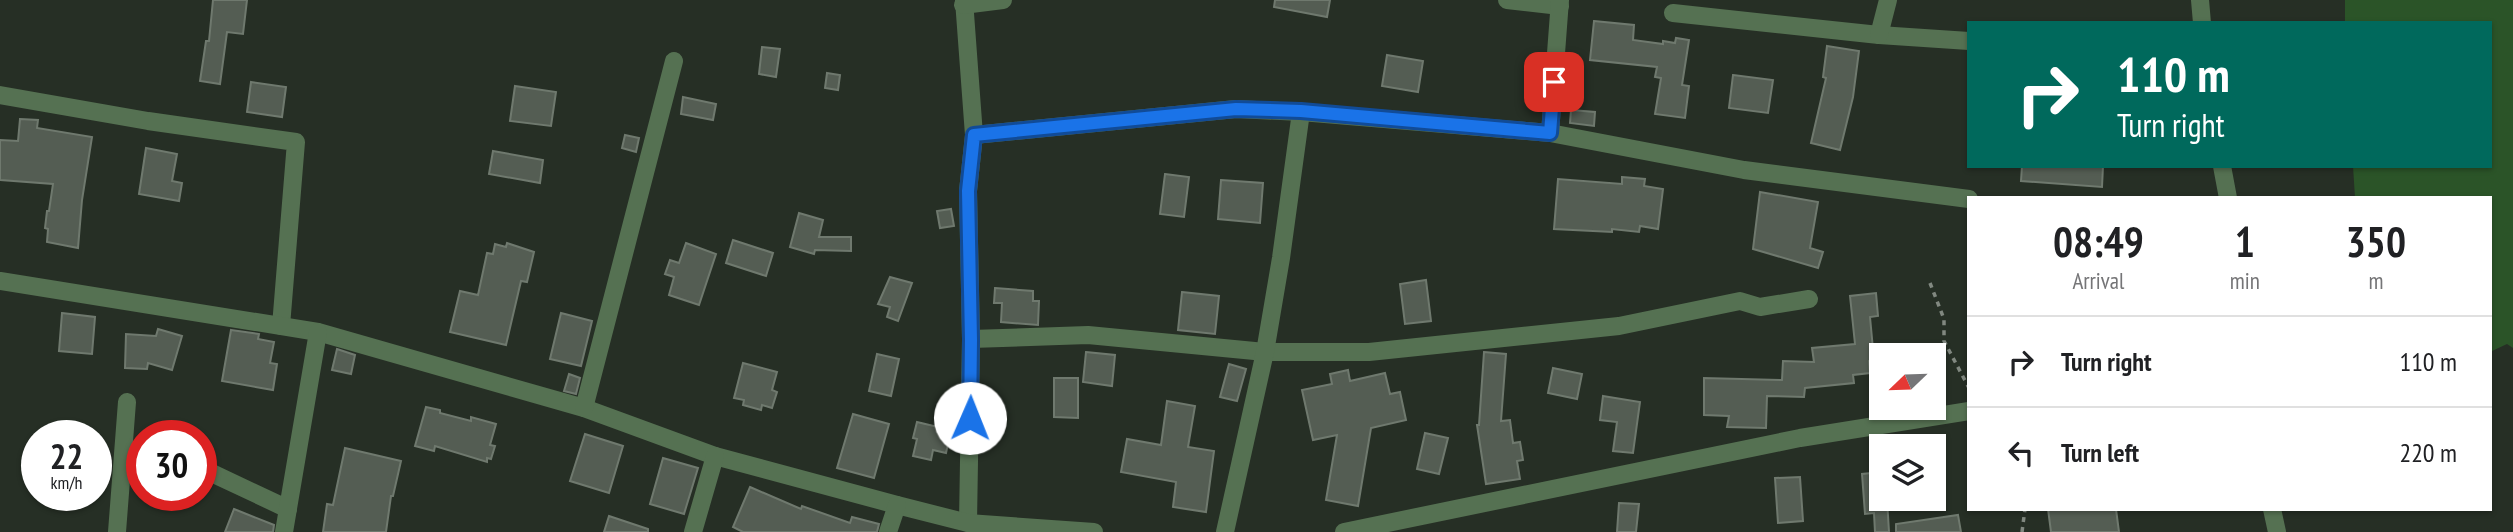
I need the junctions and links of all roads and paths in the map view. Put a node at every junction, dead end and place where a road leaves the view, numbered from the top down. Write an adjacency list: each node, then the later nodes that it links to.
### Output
1 (1003, 0): 5 (street)
2 (1507, 0): 6 (street)
3 (1888, 0): 9 (street)
4 (2200, 0): 8 (street)
5 (963, 3): 15 (street)
6 (1560, 3): 14 (street)
7 (1673, 13): 9 (street)
8 (2202, 21)
9 (1879, 34): 10 (street)
10 (1967, 41)
11 (674, 61): 28 (street)
12 (0, 95): 22 (street)
13 (1301, 111): 14 (street); 15 (street); 25 (street)
14 (1550, 133): 18 (street)
15 (974, 135): 24 (street)
16 (2222, 168): 17 (street)
17 (2228, 196)
18 (1967, 199)
19 (0, 281): 22 (street)
20 (1930, 283): 26 (path)
21 (1809, 299): 25 (street)
22 (281, 326): 23 (street)
23 (318, 332): 28 (street); 35 (street)
24 (971, 340): 25 (street); 38 (street)
25 (1265, 352): 44 (street)
26 (1967, 383)
27 (127, 402): 30 (street)
28 (584, 408): 32 (street)
29 (1967, 411): 45 (street)
30 (123, 448): 31 (street); 39 (street)
31 (126, 449)
32 (715, 456): 34 (street); 41 (street)
33 (217, 476): 35 (street)
34 (897, 505): 38 (street); 42 (street)
35 (288, 509): 40 (street)
36 (2025, 511): 46 (path)
37 (2272, 511): 47 (street)
38 (968, 523): 43 (street)
39 (117, 532)
40 (284, 532)
41 (693, 532)
42 (888, 532)
43 (1094, 532)
44 (1225, 532)
45 (1344, 532)
46 (2022, 532)
47 (2277, 532)

